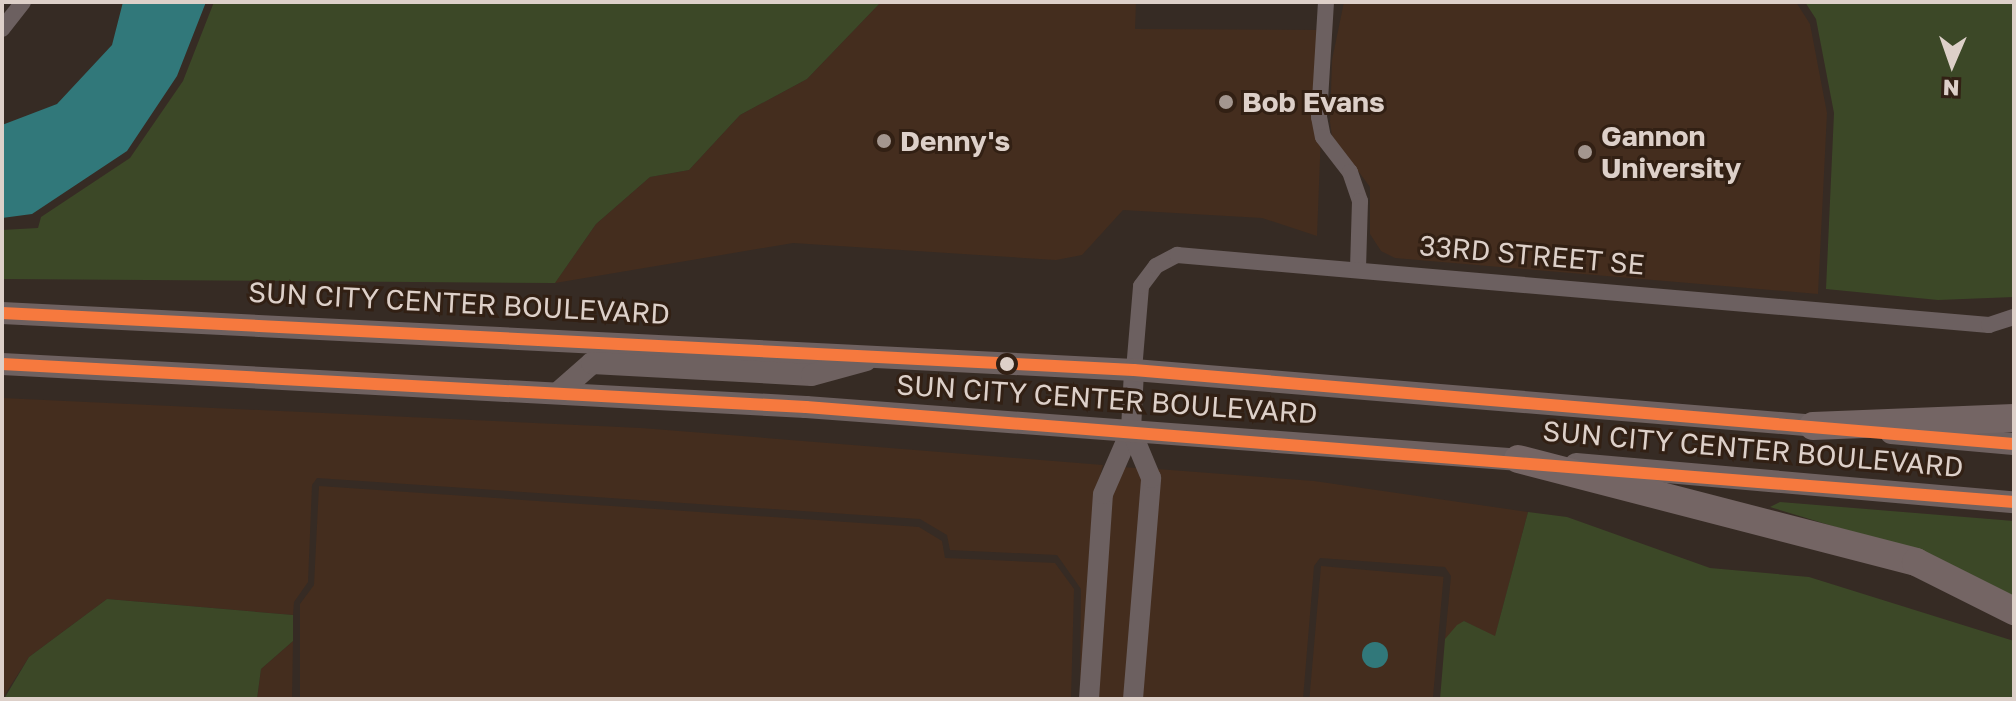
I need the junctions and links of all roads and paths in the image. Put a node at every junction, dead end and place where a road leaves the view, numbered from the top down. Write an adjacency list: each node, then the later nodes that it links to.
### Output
1 (23, 2): 3 (street)
2 (1326, 2): 4 (street)
3 (2, 29)
4 (1358, 267): 6 (street, 33RD STREET SE); 9 (street, 33RD STREET SE)
5 (2, 313): 7 (main road, SUN CITY CENTER BOULEVARD)
6 (2014, 317)
7 (883, 356): 9 (main road, SUN CITY CENTER BOULEVARD); 10 (main road)
8 (2, 364): 10 (main road, SUN CITY CENTER BOULEVARD)
9 (1134, 370): 12 (main road, SUN CITY CENTER BOULEVARD); 13 (street)
10 (559, 392): 13 (main road, SUN CITY CENTER BOULEVARD)
11 (2014, 418): 12 (highway)
12 (1813, 426): 14 (main road, SUN CITY CENTER BOULEVARD)
13 (1131, 430): 15 (main road, SUN CITY CENTER BOULEVARD); 18 (street); 19 (street)
14 (2014, 444)
15 (1518, 459): 16 (main road, SUN CITY CENTER BOULEVARD); 17 (highway)
16 (2014, 502)
17 (2014, 611)
18 (1089, 699)
19 (1133, 699)

